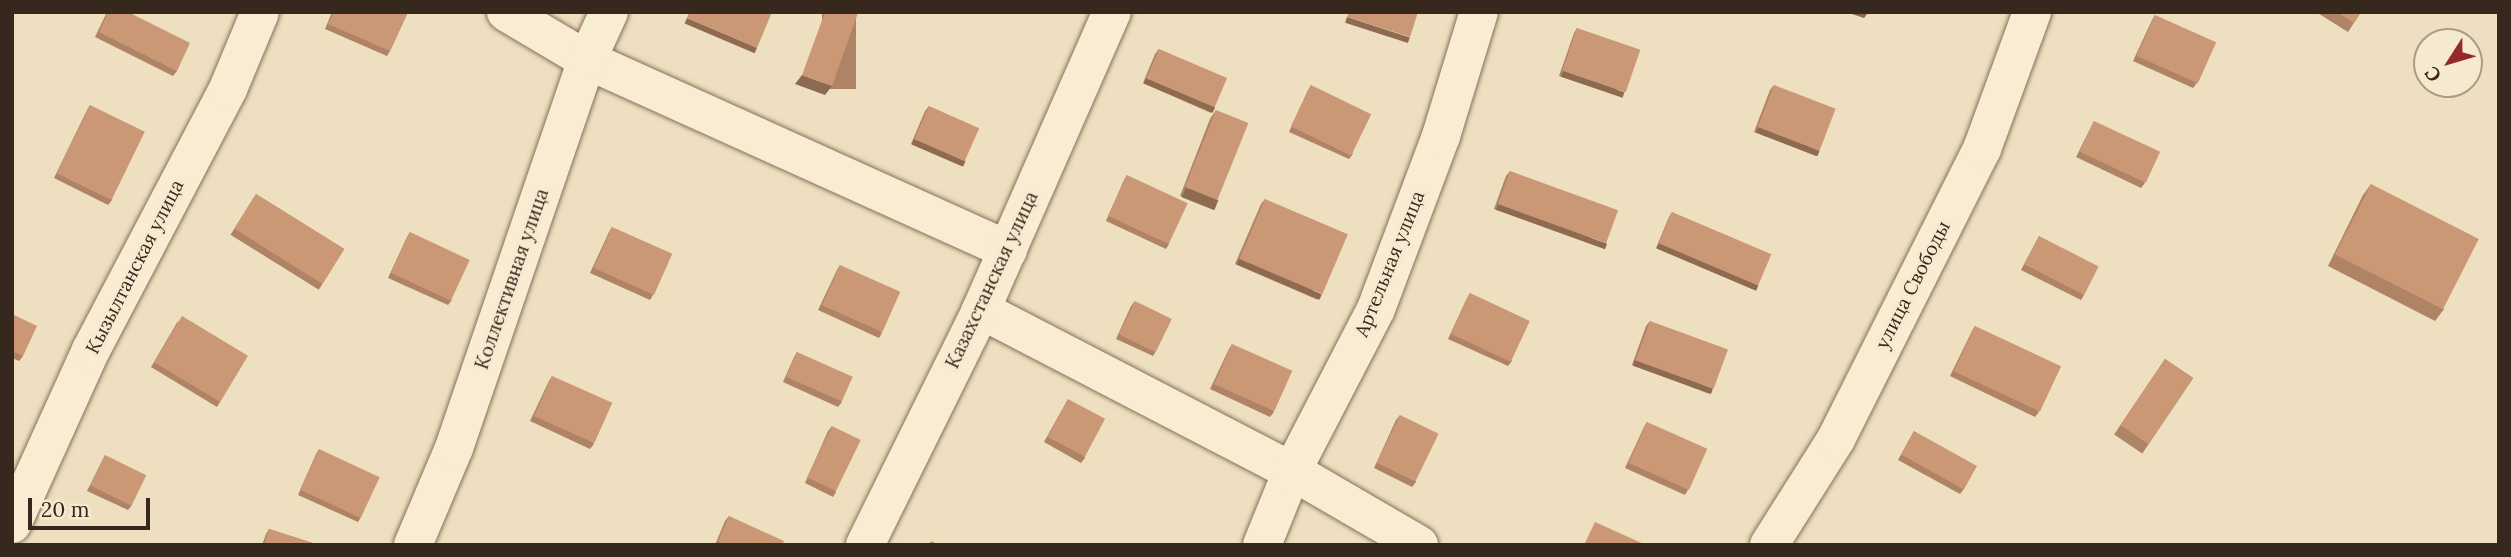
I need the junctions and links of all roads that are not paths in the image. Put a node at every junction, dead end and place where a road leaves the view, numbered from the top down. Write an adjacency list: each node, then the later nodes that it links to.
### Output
1 (260, 12): 11 (street, Кызылтанская улица)
2 (506, 12): 7 (street)
3 (609, 12): 7 (street, Коллективная улица)
4 (1112, 12): 8 (street, Казахстанская улица)
5 (1479, 12): 10 (street, Артельная улица)
6 (2032, 12): 16 (street, улица Свободы)
7 (587, 60): 8 (street); 12 (street, Коллективная улица)
8 (1008, 250): 9 (street, Казахстанская улица)
9 (981, 310): 10 (street); 13 (street, Казахстанская улица)
10 (1292, 471): 14 (street, Артельная улица); 15 (street)
11 (12, 524)
12 (413, 545)
13 (865, 545)
14 (1262, 545)
15 (1419, 545)
16 (1769, 545)

